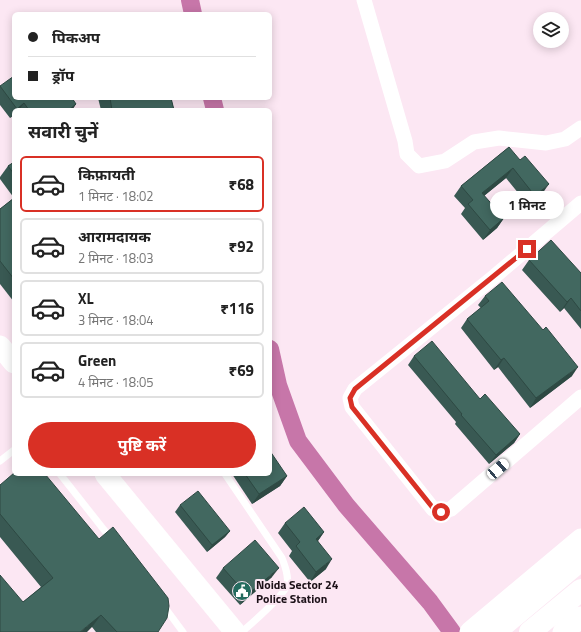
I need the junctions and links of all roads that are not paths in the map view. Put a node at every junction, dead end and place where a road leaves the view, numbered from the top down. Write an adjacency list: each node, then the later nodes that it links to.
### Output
1 (364, 0): 2 (street)
2 (581, 128)
3 (581, 203): 4 (street)
4 (581, 397)
5 (12, 452): 6 (lane)
6 (0, 461)
7 (62, 476): 12 (lane)
8 (108, 476): 20 (street)
9 (226, 476): 21 (lane)
10 (581, 523): 15 (street)
11 (581, 539): 15 (street)
12 (118, 548)
13 (581, 560): 18 (main road)
14 (581, 590): 22 (main road)
15 (513, 596): 18 (street)
16 (157, 597): 19 (lane)
17 (581, 616): 23 (street)
18 (483, 628)
19 (183, 632)
20 (236, 632)
21 (242, 632)
22 (530, 632)
23 (563, 632)

